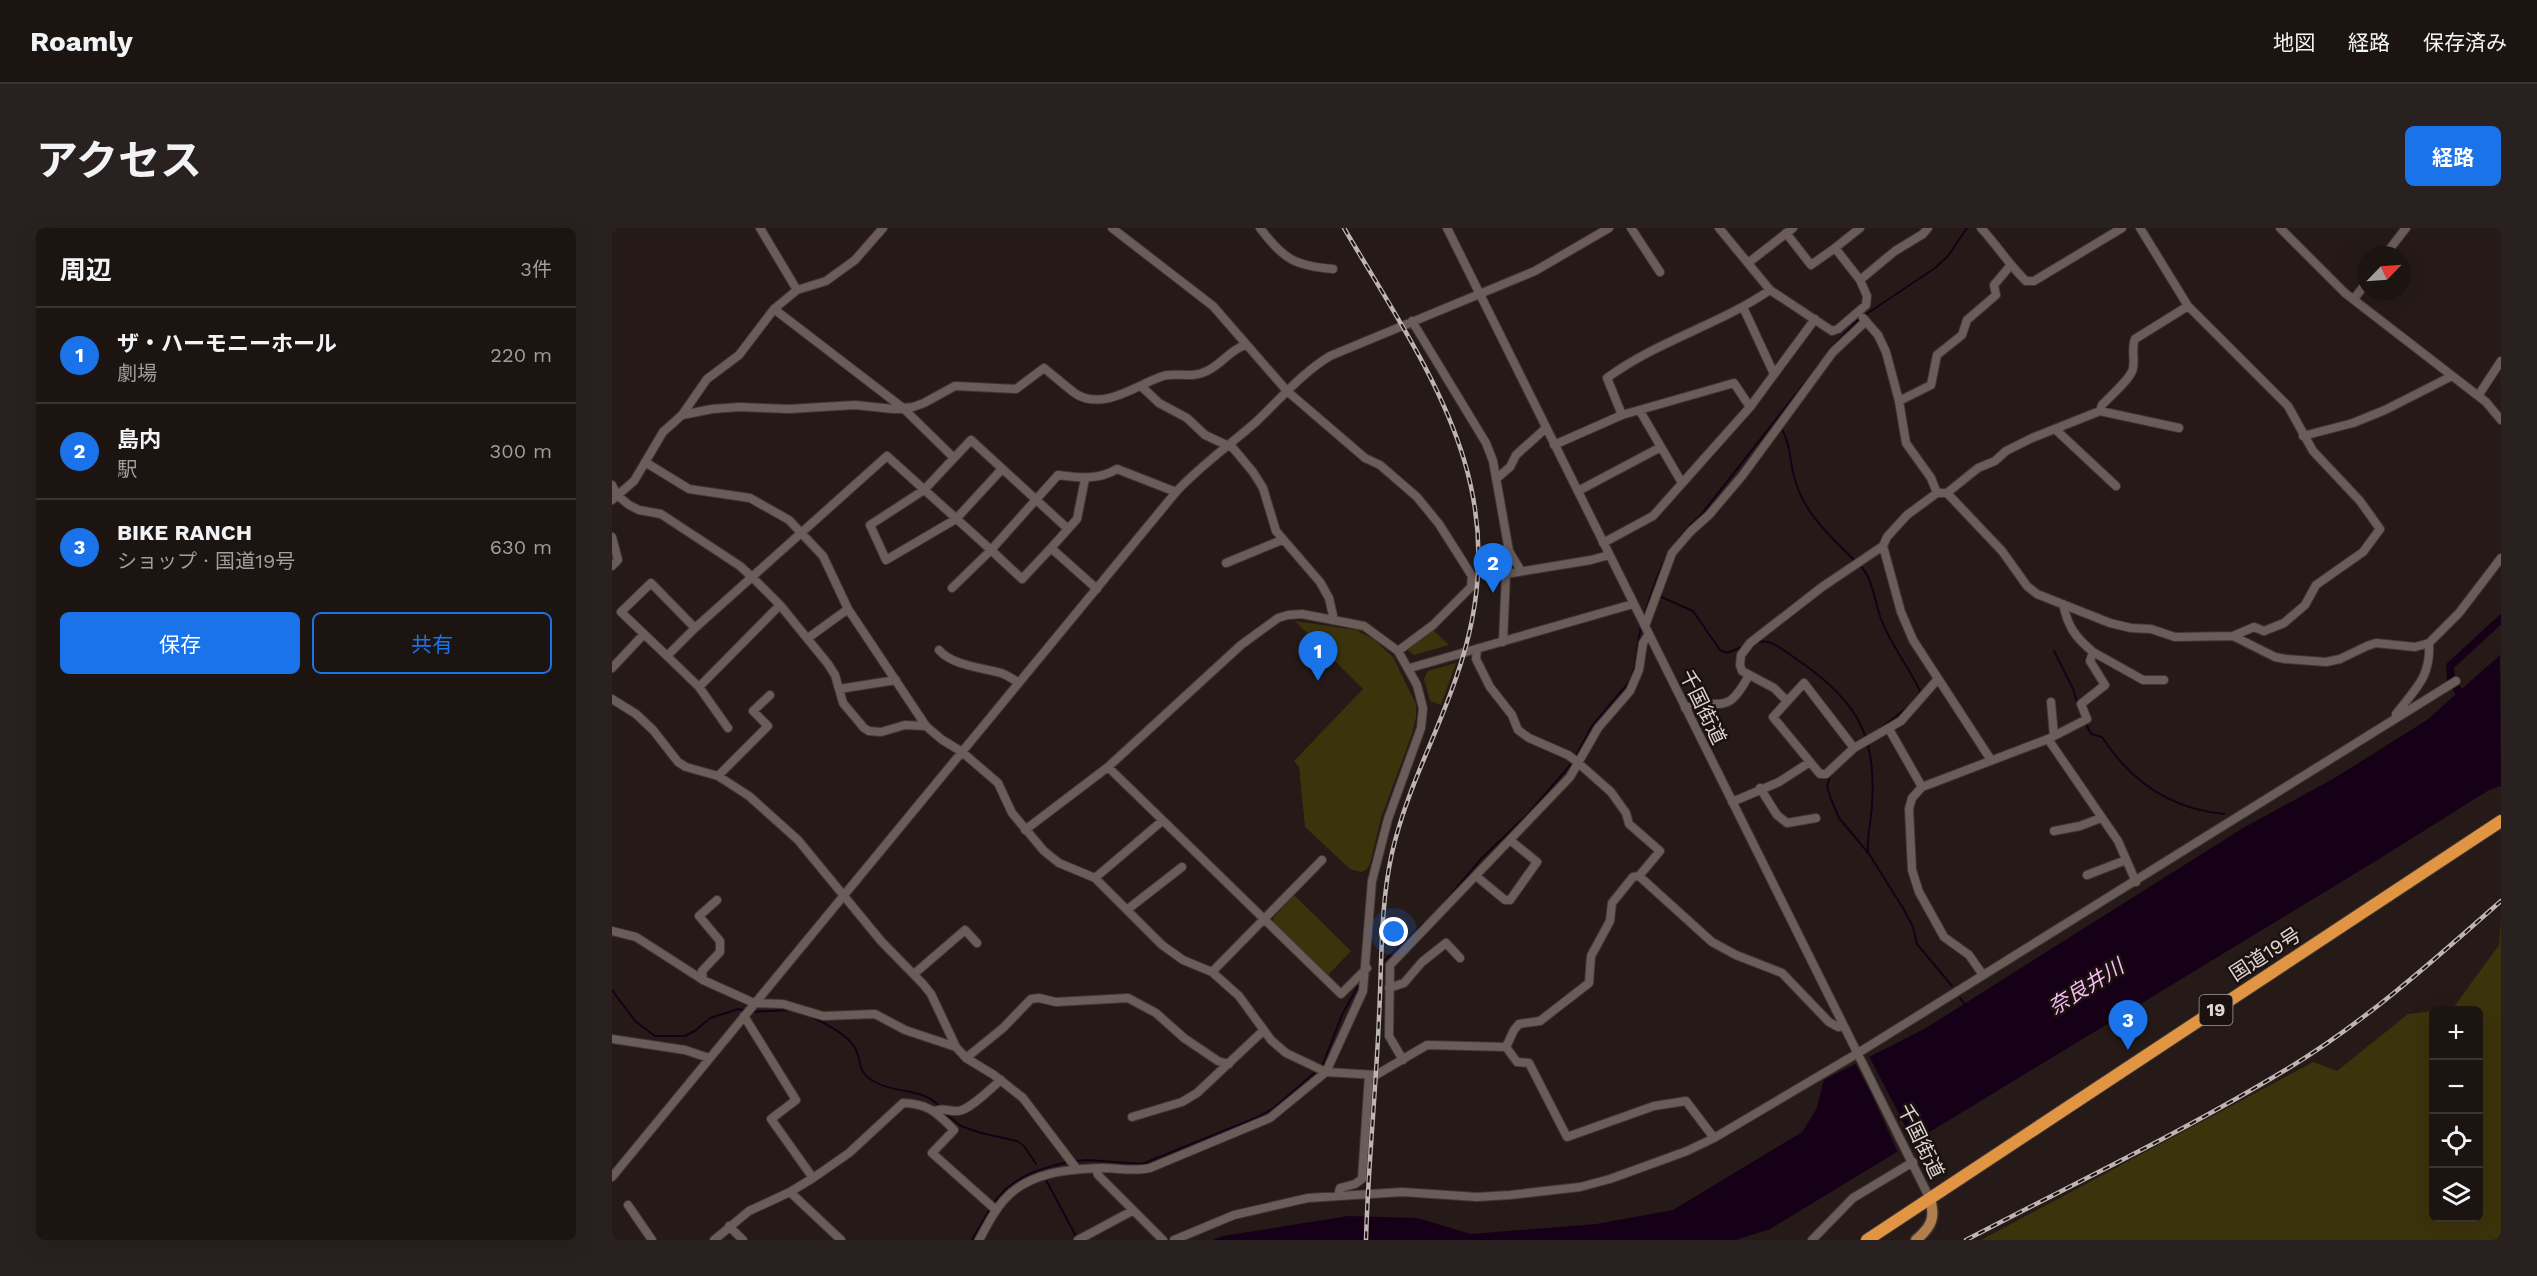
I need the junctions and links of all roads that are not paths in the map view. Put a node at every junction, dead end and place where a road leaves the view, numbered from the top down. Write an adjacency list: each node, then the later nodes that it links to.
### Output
1 (760, 228): 24 (street)
2 (883, 228): 24 (street)
3 (1112, 228): 35 (street)
4 (1260, 228): 21 (street)
5 (1447, 228): 26 (street, 千国街道)
6 (1609, 228): 26 (street)
7 (1631, 228): 22 (street)
8 (1719, 228): 19 (street)
9 (1860, 228): 18 (street)
10 (1928, 228): 23 (street)
11 (1981, 228): 20 (street)
12 (2122, 228): 20 (street)
13 (2140, 228): 29 (street)
14 (2280, 228): 28 (street)
15 (2406, 228): 17 (street)
16 (1790, 230): 18 (street); 19 (street)
17 (2392, 246)
18 (1835, 248): 23 (street)
19 (1748, 263): 25 (street)
20 (2010, 266): 42 (street)
21 (1333, 269)
22 (1660, 272)
23 (1860, 280): 32 (street)
24 (797, 290): 31 (street)
25 (1770, 290): 30 (street); 33 (street)
26 (1479, 292): 34 (street); 50 (street, 千国街道)
27 (2357, 295): 28 (street)
28 (2354, 299): 38 (street)
29 (2187, 306): 46 (street); 53 (street)
30 (1743, 307): 37 (street); 48 (street)
31 (774, 309): 44 (street); 47 (street)
32 (1861, 317): 33 (street); 42 (street); 94 (street)
33 (1815, 320): 37 (street)
34 (1412, 321): 40 (street); 61 (street)
35 (1245, 345): 39 (street); 40 (street)
36 (2501, 361): 41 (street)
37 (1774, 374): 43 (street)
38 (2452, 376): 41 (street); 53 (street)
39 (1141, 386): 44 (street); 54 (street)
40 (1287, 391): 54 (street); 103 (street)
41 (2478, 396): 49 (street)
42 (1899, 401): 68 (street)
43 (1750, 407): 45 (street); 62 (street)
44 (903, 408): 47 (street); 57 (street)
45 (1640, 411): 48 (street); 56 (street)
46 (2100, 411): 51 (street); 52 (street)
47 (682, 415): 58 (street)
48 (1622, 415): 55 (street)
49 (2501, 420)
50 (1546, 428): 55 (street, 千国街道); 61 (street)
51 (2179, 428)
52 (2055, 429): 64 (street); 69 (street)
53 (2302, 436): 97 (street)
54 (1227, 445): 67 (street); 76 (street)
55 (1554, 445): 66 (street, 千国街道)
56 (1660, 447): 62 (street); 66 (street)
57 (954, 458): 59 (street); 65 (street)
58 (645, 462): 70 (street); 74 (street)
59 (1002, 469): 71 (street); 72 (street)
60 (1085, 479): 67 (street); 71 (street); 73 (street)
61 (1496, 479): 85 (street)
62 (1682, 483): 77 (street)
63 (612, 485): 70 (street)
64 (2116, 486)
65 (924, 490): 72 (street); 72 (street); 74 (street)
66 (1578, 491): 77 (street, 千国街道)
67 (1176, 492): 88 (street)
68 (1937, 493): 69 (street); 78 (street)
69 (1947, 493): 90 (street)
70 (615, 498): 86 (street)
71 (1036, 500): 73 (street); 80 (street)
72 (956, 519): 80 (street)
73 (1068, 529): 79 (street)
74 (801, 532): 86 (street); 92 (street)
75 (612, 537): 84 (street)
76 (1282, 540): 83 (street); 93 (street)
77 (1603, 543): 81 (street, 千国街道)
78 (1883, 546): 108 (street); 110 (street)
79 (1051, 548): 80 (street); 88 (street)
80 (990, 550): 87 (street)
81 (1609, 555): 85 (street); 89 (street, 千国街道)
82 (2501, 558): 100 (street)
83 (1226, 563)
84 (612, 566)
85 (1521, 571): 99 (street)
86 (752, 577): 91 (street); 95 (street)
87 (952, 588)
88 (1096, 589): 113 (street)
89 (1633, 604): 94 (street, 千国街道); 99 (street)
90 (2063, 604): 97 (street); 104 (street)
91 (780, 605): 98 (street); 114 (street)
92 (848, 609): 98 (street); 109 (street)
93 (1334, 620): 103 (street); 131 (street)
94 (1644, 625): 120 (street, 千国街道); 129 (street)
95 (695, 628): 96 (street); 105 (street)
96 (644, 634): 105 (street); 106 (street)
97 (2233, 636): 100 (street)
98 (808, 638): 115 (street)
99 (1503, 642): 101 (street)
100 (2429, 643): 121 (street)
101 (1477, 649): 107 (street); 129 (street)
102 (939, 650): 113 (street)
103 (1398, 651): 107 (street)
104 (2093, 652): 111 (street); 125 (street)
105 (668, 656): 114 (street)
106 (612, 668)
107 (1410, 668): 158 (street)
108 (1749, 675): 118 (street); 120 (street)
109 (896, 680): 115 (street); 122 (street)
110 (1937, 680): 124 (street); 128 (street)
111 (2164, 680)
112 (2456, 681): 121 (street)
113 (1018, 682): 127 (street)
114 (699, 687): 123 (street)
115 (839, 689): 122 (street)
116 (770, 695): 132 (street)
117 (612, 699): 132 (street)
118 (1787, 701): 126 (street); 130 (street)
119 (2051, 702): 125 (street)
120 (1685, 708): 135 (street, 千国街道)
121 (2392, 719): 150 (street)
122 (926, 726): 127 (street)
123 (728, 728)
124 (1889, 729): 126 (street); 133 (street)
125 (2051, 737): 128 (street); 137 (street)
126 (1854, 748): 130 (street)
127 (962, 752): 140 (street); 151 (street)
128 (1991, 760): 133 (street)
129 (1575, 761): 142 (street); 148 (street)
130 (1810, 762): 134 (street)
131 (1108, 767): 138 (street); 140 (street)
132 (718, 776): 151 (street)
133 (1922, 788): 161 (street)
134 (1760, 789): 135 (street); 136 (street)
135 (1732, 802): 166 (street, 千国街道)
136 (1816, 818)
137 (2101, 818): 141 (street); 144 (street)
138 (1162, 821): 149 (street); 154 (street)
139 (2501, 821): 189 (highway, 国道19号 / 19)
140 (1025, 831): 149 (street)
141 (2054, 831)
142 (1510, 840): 147 (street); 147 (street)
143 (1322, 860): 154 (street)
144 (2126, 860): 146 (street); 150 (street)
145 (1182, 867): 153 (street)
146 (2087, 875)
147 (1476, 876): 163 (street)
148 (1639, 876): 166 (street); 170 (street)
149 (1095, 878): 153 (street)
150 (2136, 882): 161 (street)
151 (843, 894): 160 (street); 164 (street)
152 (717, 900): 162 (street)
153 (1128, 909): 159 (street)
154 (1264, 921): 158 (street); 159 (street)
155 (612, 931): 162 (street)
156 (977, 943): 160 (street)
157 (1460, 958): 163 (street)
158 (1367, 968): 176 (street)
159 (1212, 972): 167 (street)
160 (914, 974): 169 (street)
161 (1983, 975): 171 (street)
162 (703, 980): 164 (street)
163 (1389, 988): 174 (street)
164 (754, 1003): 165 (street); 169 (street)
165 (744, 1016): 172 (street); 186 (street)
166 (1844, 1026): 171 (street, 千国街道)
167 (1264, 1030): 175 (street); 176 (street)
168 (612, 1039): 172 (street)
169 (956, 1047): 173 (street)
170 (1506, 1047): 174 (street); 181 (street)
171 (1859, 1055): 181 (street); 182 (street, 千国街道)
172 (709, 1058): 185 (street)
173 (966, 1058): 175 (street); 178 (street)
174 (1403, 1060): 177 (street)
175 (1229, 1064): 180 (street)
176 (1326, 1072): 177 (street); 184 (street)
177 (1369, 1075): 188 (street)
178 (1000, 1080): 179 (street); 183 (street)
179 (939, 1109): 186 (street); 191 (street)
180 (1132, 1117)
181 (1714, 1138): 188 (street)
182 (1912, 1160): 189 (street, 千国街道); 202 (street)
183 (1073, 1163): 184 (street); 191 (street)
184 (1096, 1169): 192 (street)
185 (612, 1177)
186 (813, 1178): 187 (street)
187 (790, 1192): 193 (street); 197 (street)
188 (1338, 1196): 201 (street)
189 (1930, 1199): 203 (highway, 19); 204 (main road)
190 (628, 1205): 194 (street)
191 (992, 1207): 198 (street)
192 (1132, 1211): 199 (street); 200 (street)
193 (729, 1226): 195 (street); 196 (street)
194 (652, 1240)
195 (714, 1240)
196 (743, 1240)
197 (841, 1240)
198 (979, 1240)
199 (1079, 1240)
200 (1163, 1240)
201 (1174, 1240)
202 (1812, 1240)
203 (1867, 1240)
204 (1916, 1240)

